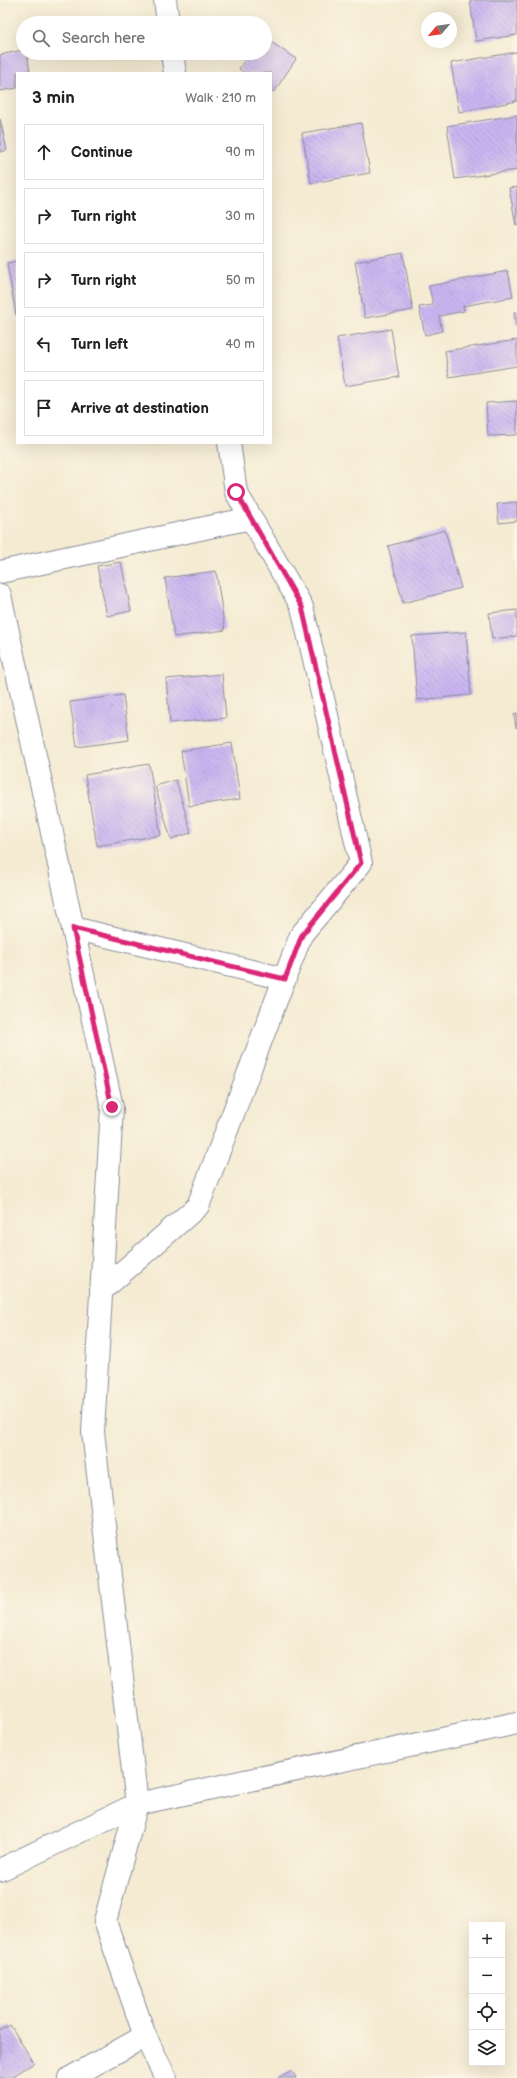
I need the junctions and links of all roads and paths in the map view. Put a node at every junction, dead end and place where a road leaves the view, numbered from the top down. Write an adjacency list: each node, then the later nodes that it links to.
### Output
1 (165, 0): 2 (street)
2 (167, 16)
3 (173, 60): 4 (street)
4 (175, 72)
5 (228, 444): 6 (street)
6 (251, 518): 7 (street); 10 (street)
7 (0, 572)
8 (0, 595): 9 (street)
9 (73, 928): 10 (street); 11 (street)
10 (285, 979): 11 (street)
11 (102, 1291): 13 (street)
12 (517, 1723): 13 (street)
13 (137, 1804): 14 (street); 15 (street)
14 (0, 1870)
15 (145, 2036): 16 (street); 17 (street)
16 (70, 2078)
17 (166, 2078)

